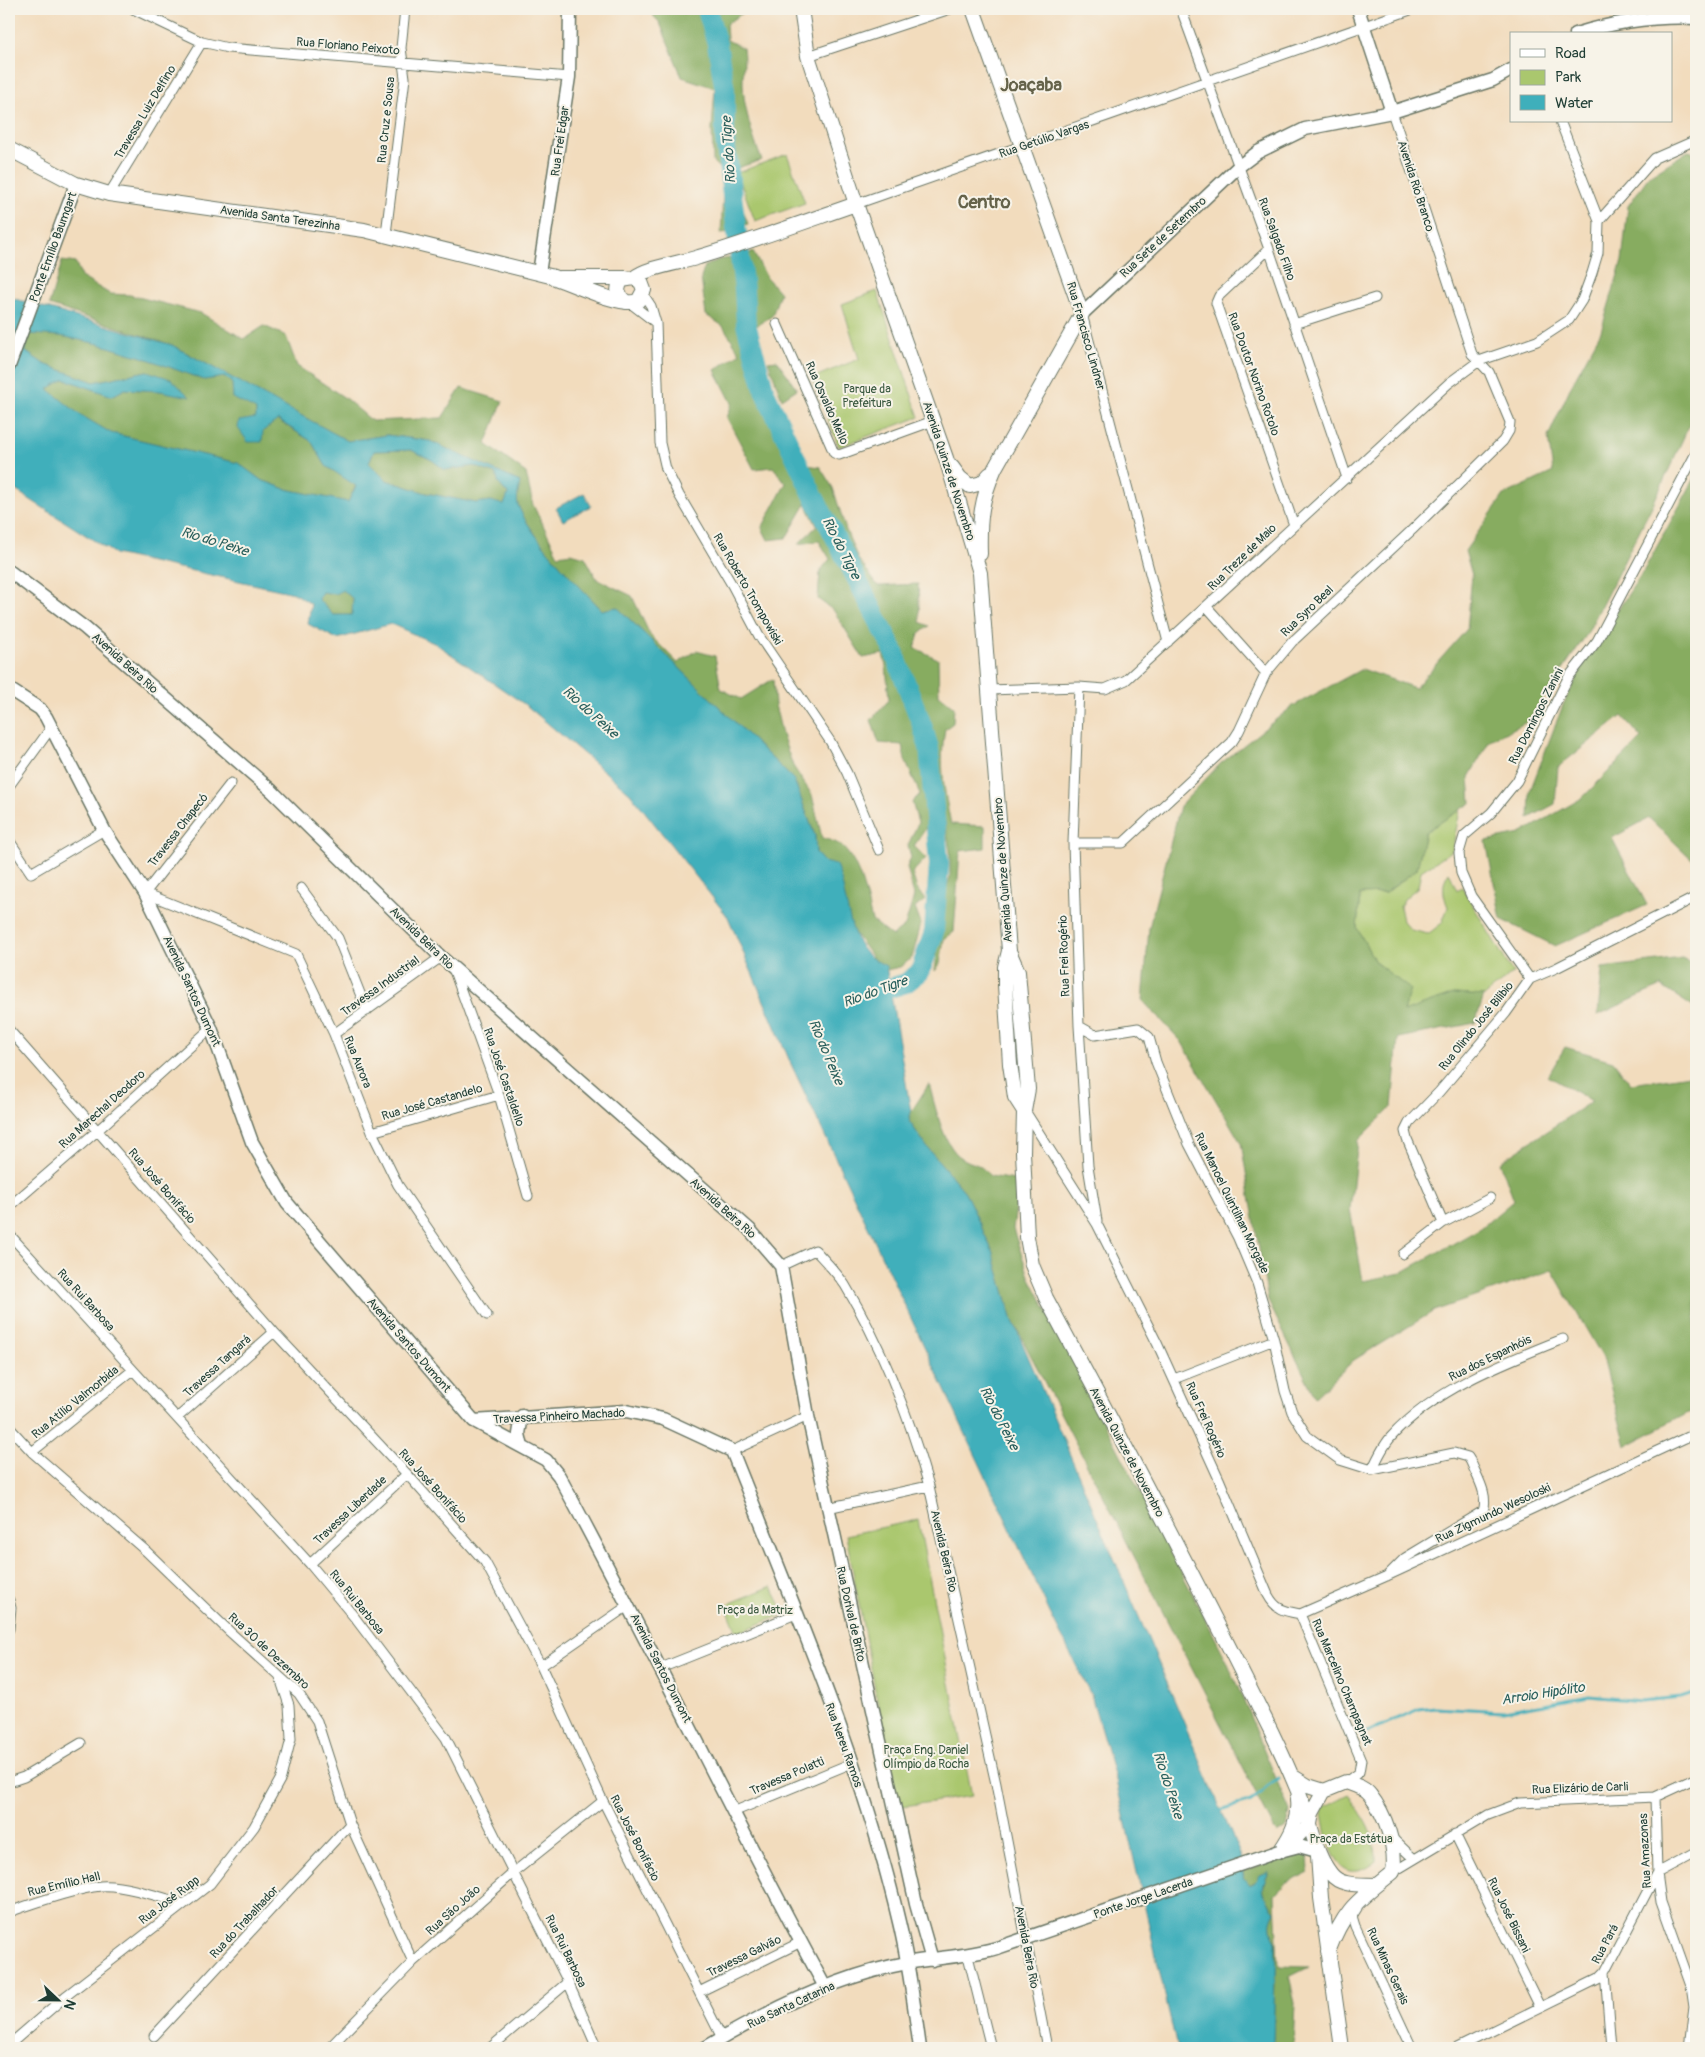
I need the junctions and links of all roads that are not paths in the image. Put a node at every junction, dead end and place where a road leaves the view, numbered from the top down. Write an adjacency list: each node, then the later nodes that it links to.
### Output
1 (133, 9): 14 (street, Rua Floriano Peixoto)
2 (405, 9): 16 (street, Rua Cruz e Sousa)
3 (570, 9): 18 (street, Rua Frei Edgar)
4 (801, 9): 15 (main road, Avenida Quinze de Novembro)
5 (950, 9): 15 (street)
6 (973, 9): 23 (main road, Rua Francisco Lindner)
7 (1181, 9): 19 (street, Rua Salgado Filho)
8 (1358, 9): 12 (street, Avenida Rio Branco)
9 (1413, 9): 12 (street, Rua Getúlio Vargas)
10 (1672, 13): 11 (street); 13 (street)
11 (1696, 18)
12 (1364, 26): 19 (street, Rua Getúlio Vargas); 20 (street, Avenida Rio Branco)
13 (1582, 32)
14 (202, 42): 16 (street, Rua Floriano Peixoto); 27 (street, Travessa Luiz Delfino)
15 (808, 56): 28 (main road, Avenida Quinze de Novembro)
16 (402, 64): 18 (street, Rua Floriano Peixoto); 30 (street, Rua Cruz e Sousa)
17 (1510, 71): 20 (street, Rua Sete de Setembro)
18 (569, 77): 33 (street, Rua Frei Edgar)
19 (1207, 82): 23 (street, Rua Getúlio Vargas); 25 (street, Rua Salgado Filho)
20 (1392, 112): 25 (street, Rua Sete de Setembro); 43 (street, Avenida Rio Branco)
21 (1560, 122): 29 (street)
22 (1696, 140): 29 (street)
23 (1021, 147): 28 (street, Rua Getúlio Vargas); 39 (main road, Rua Francisco Lindner)
24 (9, 149): 26 (main road, Avenida Santa Terezinha)
25 (1238, 167): 31 (street, Rua Salgado Filho); 39 (street, Rua Sete de Setembro)
26 (76, 184): 27 (main road, Avenida Santa Terezinha); 44 (street, Ponte Emílio Baumgart)
27 (109, 194): 30 (main road, Avenida Santa Terezinha)
28 (856, 204): 32 (main road, Rua Getúlio Vargas); 45 (main road, Avenida Quinze de Novembro)
29 (1600, 221): 43 (street, Rua Treze de Maio)
30 (386, 234): 33 (main road, Avenida Santa Terezinha)
31 (1268, 249): 42 (street, Rua Salgado Filho); 52 (street, Rua Doutor Norino Rotolo)
32 (673, 265): 35 (main road, Rua Getúlio Vargas); 36 (main road, Rua Getúlio Vargas)
33 (539, 273): 34 (main road, Avenida Santa Terezinha)
34 (557, 278): 35 (main road, Avenida Santa Terezinha); 38 (main road, Avenida Santa Terezinha)
35 (630, 278): 36 (main road); 38 (main road)
36 (643, 292): 38 (main road); 40 (street, Rua Roberto Trompowiski)
37 (1375, 298): 42 (street)
38 (628, 302): 40 (street)
39 (1082, 314): 48 (main road, Rua Sete de Setembro); 56 (street, Rua Francisco Lindner)
40 (656, 323): 67 (street, Rua Roberto Trompowiski)
41 (776, 324): 45 (street, Rua Osvaldo Mello)
42 (1294, 324): 49 (street, Rua Salgado Filho)
43 (1479, 360): 49 (street, Rua Treze de Maio); 57 (street, Rua Syro Beal)
44 (9, 366)
45 (933, 422): 47 (main road, Avenida Quinze de Novembro)
46 (1696, 453): 74 (street, Rua Domingos Zanini)
47 (946, 458): 48 (main road); 50 (main road, Avenida Quinze de Novembro)
48 (995, 468): 51 (main road, Rua Sete de Setembro)
49 (1347, 478): 52 (street, Rua Treze de Maio)
50 (960, 501): 51 (main road); 54 (main road, Avenida Quinze de Novembro)
51 (981, 507): 54 (main road, Rua Sete de Setembro)
52 (1294, 525): 55 (street, Rua Treze de Maio)
53 (9, 571): 72 (street, Avenida Beira Rio)
54 (980, 572): 60 (main road, Avenida Quinze de Novembro)
55 (1207, 607): 56 (street, Rua Treze de Maio); 57 (street)
56 (1168, 642): 58 (street, Rua Treze de Maio)
57 (1266, 673): 66 (street, Rua Syro Beal)
58 (1079, 687): 60 (street, Rua Treze de Maio); 66 (street, Rua Frei Rogério)
59 (9, 689): 61 (street, Avenida Santos Dumont)
60 (990, 690): 71 (main road, Avenida Quinze de Novembro)
61 (51, 728): 63 (street); 64 (street, Avenida Santos Dumont)
62 (231, 783): 69 (street, Travessa Chapecó)
63 (9, 786)
64 (104, 830): 65 (street); 69 (street, Avenida Santos Dumont)
65 (9, 840)
66 (1073, 843): 78 (street, Rua Frei Rogério)
67 (879, 850)
68 (300, 888): 75 (street)
69 (145, 894): 79 (street, Avenida Santos Dumont); 81 (street, Rua Aurora)
70 (1696, 897): 74 (street, Rua Olindo José Bilibio)
71 (1009, 950): 76 (main road, Avenida Quinze de Novembro); 77 (main road, Avenida Quinze de Novembro)
72 (441, 957): 73 (street, Avenida Beira Rio); 75 (street, Travessa Industrial)
73 (452, 967): 84 (street, Rua José Castaldello); 95 (street, Avenida Beira Rio)
74 (1530, 979): 91 (street, Rua Olindo José Bilibio)
75 (367, 1011): 81 (street, Travessa Industrial)
76 (1007, 1013): 77 (main road); 83 (main road, Avenida Quinze de Novembro)
77 (1022, 1019): 82 (main road, Avenida Quinze de Novembro)
78 (1079, 1026): 92 (street, Rua Frei Rogério); 98 (street, Rua Manoel Quintilhan Morgade)
79 (211, 1028): 86 (street, Rua Marechal Deodoro); 105 (street, Avenida Santos Dumont)
80 (9, 1030): 86 (street, Rua José Bonifácio)
81 (334, 1034): 87 (street, Rua Aurora)
82 (1024, 1055): 83 (main road); 85 (main road, Avenida Quinze de Novembro)
83 (1010, 1064): 85 (main road, Avenida Quinze de Novembro)
84 (499, 1095): 87 (street, Rua José Castandelo); 88 (street, Rua José Castaldello)
85 (1024, 1110): 92 (street, Rua Frei Rogério); 127 (main road, Avenida Quinze de Novembro)
86 (97, 1132): 90 (street, Rua Marechal Deodoro); 97 (street, Rua José Bonifácio)
87 (372, 1132): 96 (street, Rua Aurora)
88 (528, 1196)
89 (1490, 1198): 91 (street)
90 (9, 1207)
91 (1443, 1223): 94 (street)
92 (1097, 1224): 101 (street, Rua Frei Rogério)
93 (9, 1234): 100 (street, Rua Rui Barbosa)
94 (1402, 1254)
95 (781, 1266): 103 (street, Rua Dorival de Brito); 113 (street, Avenida Beira Rio)
96 (487, 1315)
97 (274, 1332): 104 (street, Travessa Tangará); 112 (street, Rua José Bonifácio)
98 (1274, 1340): 101 (street); 111 (street, Rua Manoel Quintilhan Morgade)
99 (1563, 1340): 111 (street, Rua dos Espanhóis)
100 (133, 1370): 104 (street, Rua Rui Barbosa); 110 (street, Rua Atílio Valmorbida)
101 (1174, 1379): 120 (street, Rua Frei Rogério)
102 (522, 1416): 105 (street, Travessa Pinheiro Machado); 108 (street); 109 (street, Travessa Pinheiro Machado)
103 (808, 1416): 109 (street); 114 (street, Rua Dorival de Brito)
104 (178, 1418): 115 (street, Rua Rui Barbosa)
105 (474, 1421): 108 (street, Avenida Santos Dumont)
106 (9, 1427): 110 (street, Rua 30 de Dezembro)
107 (1696, 1433): 116 (street, Rua Zigmundo Wesoloski)
108 (522, 1447): 118 (street, Avenida Santos Dumont)
109 (732, 1451): 119 (street, Rua Nereu Ramos)
110 (32, 1452): 124 (street, Rua 30 de Dezembro)
111 (1372, 1470): 116 (street, Rua Manoel Quintilhan Morgade)
112 (407, 1474): 115 (street, Travessa Liberdade); 122 (street, Rua José Bonifácio)
113 (929, 1486): 114 (street); 171 (street, Avenida Beira Rio)
114 (827, 1508): 154 (street, Rua Dorival de Brito)
115 (310, 1564): 145 (street, Rua Rui Barbosa)
116 (1387, 1576): 120 (street, Rua Zigmundo Wesoloski)
117 (9, 1600): 121 (street)
118 (629, 1605): 122 (street); 123 (street, Avenida Santos Dumont)
119 (796, 1614): 123 (street); 126 (street, Rua Nereu Ramos)
120 (1300, 1614): 130 (street, Rua Marcelino Champagnat)
121 (9, 1629)
122 (541, 1666): 133 (street, Rua José Bonifácio)
123 (661, 1668): 134 (street, Avenida Santos Dumont)
124 (279, 1676): 135 (street, Rua 30 de Dezembro); 148 (street, Rua José Rupp)
125 (81, 1743): 129 (street)
126 (852, 1763): 134 (street, Travessa Polatti); 156 (street, Rua Nereu Ramos)
127 (1292, 1776): 131 (main road); 136 (main road, Avenida Quinze de Novembro); 139 (main road)
128 (1696, 1778): 132 (street, Rua Elizário de Carli)
129 (9, 1782)
130 (1346, 1782): 131 (main road); 138 (main road)
131 (1324, 1791): 136 (main road)
132 (1655, 1798): 137 (street, Rua Elizário de Carli); 144 (street, Rua Amazonas)
133 (603, 1801): 145 (street, Rua São João); 160 (street, Rua José Bonifácio)
134 (733, 1812): 150 (street, Avenida Santos Dumont)
135 (350, 1824): 155 (street, Rua 30 de Dezembro); 162 (street, Rua do Trabalhador)
136 (1310, 1824): 139 (street, Ponte Jorge Lacerda); 140 (main road)
137 (1455, 1834): 142 (street, Rua Elizário de Carli); 161 (street, Rua José Bissani)
138 (1393, 1839): 142 (street); 143 (main road)
139 (1283, 1850): 140 (street, Ponte Jorge Lacerda); 151 (street, Ponte Jorge Lacerda, bridge)
140 (1317, 1852): 146 (main road); 152 (main road)
141 (1696, 1852): 144 (street)
142 (1414, 1859): 143 (street, Rua Elizário de Carli)
143 (1393, 1872): 146 (main road)
144 (1656, 1872): 157 (street, Rua Pará); 176 (street, Rua Amazonas)
145 (513, 1873): 155 (street, Rua São João); 158 (street, Rua Rui Barbosa)
146 (1377, 1885): 147 (main road)
147 (1364, 1895): 152 (main road); 173 (street, Rua Minas Gerais)
148 (184, 1904): 149 (street, Rua Emílio Hall); 164 (street, Rua José Rupp)
149 (9, 1912)
150 (801, 1942): 159 (street, Avenida Santos Dumont); 160 (street, Travessa Galvão)
151 (997, 1948): 153 (street, Rua Santa Catarina)
152 (1328, 1952): 172 (main road)
153 (968, 1956): 154 (street, Rua Santa Catarina); 170 (street)
154 (932, 1960): 156 (street, Rua Santa Catarina)
155 (412, 1962): 165 (street, Rua São João)
156 (907, 1963): 159 (street, Rua Santa Catarina); 169 (street, Rua Nereu Ramos)
157 (1605, 1972): 161 (street, Rua Pará); 175 (street)
158 (568, 1982): 166 (street); 167 (street, Rua Rui Barbosa)
159 (826, 1987): 163 (street, Rua Santa Catarina)
160 (699, 1992): 163 (street, Rua José Bonifácio)
161 (1540, 2007): 174 (street, Rua Pará)
162 (154, 2036)
163 (722, 2038): 168 (street, Rua Santa Catarina)
164 (9, 2045)
165 (329, 2048)
166 (490, 2048)
167 (597, 2048)
168 (705, 2048)
169 (920, 2048)
170 (991, 2048)
171 (1046, 2048)
172 (1342, 2048)
173 (1412, 2048)
174 (1457, 2048)
175 (1611, 2048)
176 (1689, 2048)

